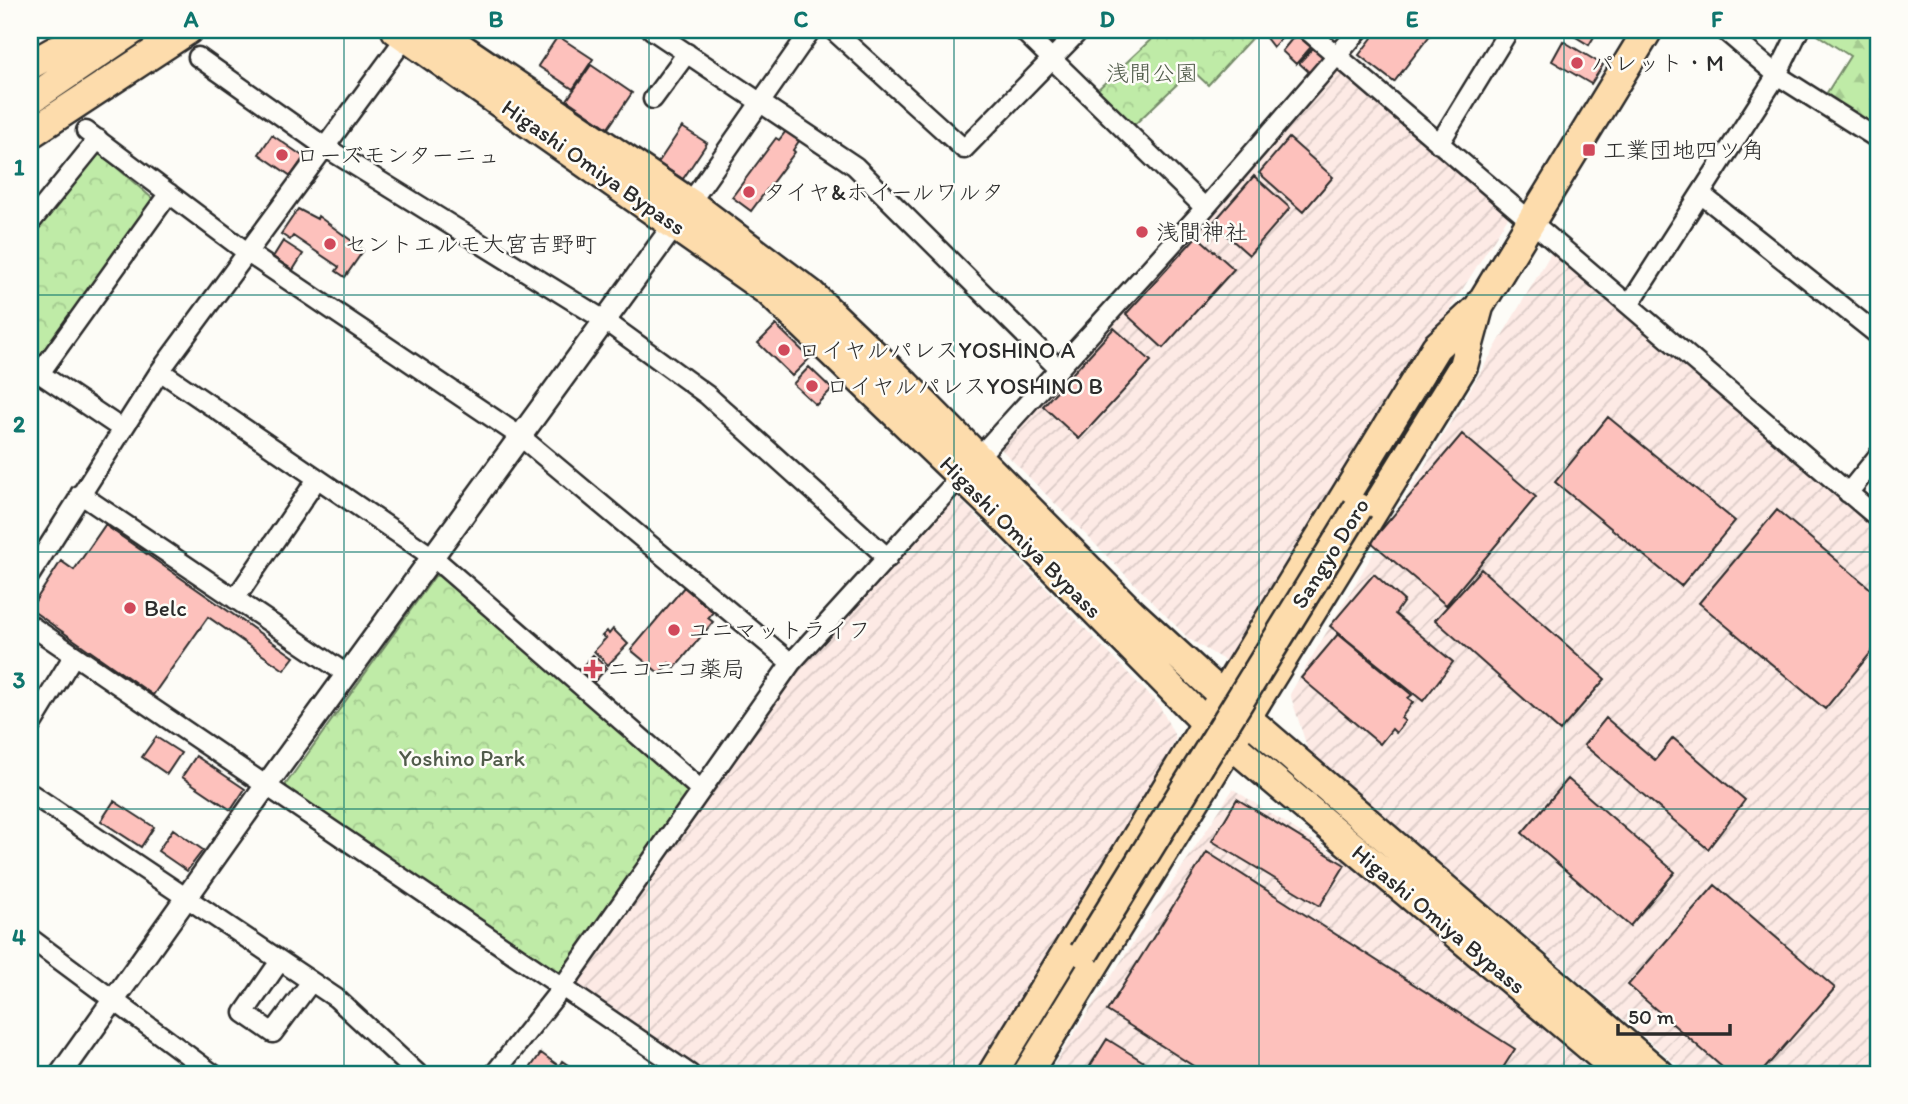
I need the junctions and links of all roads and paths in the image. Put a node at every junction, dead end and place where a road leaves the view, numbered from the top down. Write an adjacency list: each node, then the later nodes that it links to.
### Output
1 (92, 30): 22 (main road)
2 (124, 30): 24 (main road)
3 (133, 30): 26 (main road)
4 (188, 30): 28 (main road)
5 (435, 30): 37 (main road, Higashi Omiya Bypass)
6 (652, 30): 18 (street)
7 (811, 30): 27 (street)
8 (833, 30): 21 (street)
9 (1022, 30): 21 (street)
10 (1080, 30): 21 (street)
11 (1307, 30): 20 (street)
12 (1359, 30): 20 (street)
13 (1510, 30): 32 (street)
14 (1648, 30): 38 (main road, Sangyo Doro)
15 (1724, 30): 23 (street)
16 (1799, 30): 23 (street)
17 (401, 33): 33 (street); 37 (main road, Higashi Omiya Bypass)
18 (687, 53): 25 (street); 27 (street)
19 (198, 57): 33 (street)
20 (1338, 57): 32 (street); 36 (street)
21 (1052, 58): 36 (street)
22 (30, 65)
23 (1777, 75): 30 (street); 35 (street)
24 (30, 86)
25 (653, 99)
26 (30, 100)
27 (760, 101): 37 (street); 45 (street)
28 (83, 128): 29 (main road); 31 (main road); 34 (street); 39 (street)
29 (30, 134)
30 (1878, 139)
31 (30, 143)
32 (1439, 144): 38 (street)
33 (325, 147): 40 (street); 43 (street)
34 (169, 193): 40 (street); 46 (street)
35 (1702, 195): 41 (street); 44 (street)
36 (1205, 208): 45 (street)
37 (683, 213): 43 (street); 51 (main road, Higashi Omiya Bypass)
38 (1532, 221): 41 (street); 42 (main road, Sangyo Doro)
39 (30, 223)
40 (248, 253): 47 (street); 49 (street)
41 (1629, 306): 53 (street)
42 (1479, 307): 64 (main road); 65 (main road); 84 (main road, Sangyo Doro, bridge)
43 (604, 320): 49 (street); 57 (street)
44 (1878, 335)
45 (1059, 369): 51 (street)
46 (35, 370): 48 (street)
47 (159, 371): 48 (street); 52 (street)
48 (122, 429): 54 (street)
49 (521, 436): 56 (street); 62 (street)
50 (1878, 456): 53 (street)
51 (970, 467): 57 (street); 64 (main road, Higashi Omiya Bypass); 66 (main road, Higashi Omiya Bypass)
52 (317, 478): 56 (street); 59 (street)
53 (1848, 492): 55 (street)
54 (80, 495): 58 (street); 59 (street)
55 (1878, 518)
56 (434, 558): 63 (street); 70 (street)
57 (888, 558): 62 (street)
58 (30, 575)
59 (235, 599): 63 (street)
60 (30, 625): 61 (street)
61 (74, 654): 67 (street); 69 (street)
62 (790, 663): 70 (street)
63 (348, 675): 69 (street)
64 (1222, 695): 65 (main road, Higashi Omiya Bypass); 66 (main road)
65 (1248, 719): 68 (main road); 87 (main road, Higashi Omiya Bypass)
66 (1205, 722): 68 (main road, Higashi Omiya Bypass); 83 (main road)
67 (30, 727)
68 (1232, 746): 85 (main road); 86 (main road, Higashi Omiya Bypass)
69 (265, 787): 72 (street); 76 (street)
70 (701, 790): 76 (street)
71 (30, 793): 72 (street)
72 (185, 898): 74 (street); 77 (street)
73 (30, 938): 77 (street)
74 (280, 961): 75 (street); 75 (street)
75 (311, 982): 80 (street)
76 (561, 989): 81 (street); 82 (street)
77 (115, 999): 78 (street); 79 (street)
78 (61, 1074)
79 (213, 1074)
80 (418, 1074)
81 (494, 1074)
82 (690, 1074)
83 (992, 1074)
84 (1009, 1074)
85 (1027, 1074)
86 (1622, 1074)
87 (1660, 1074)

